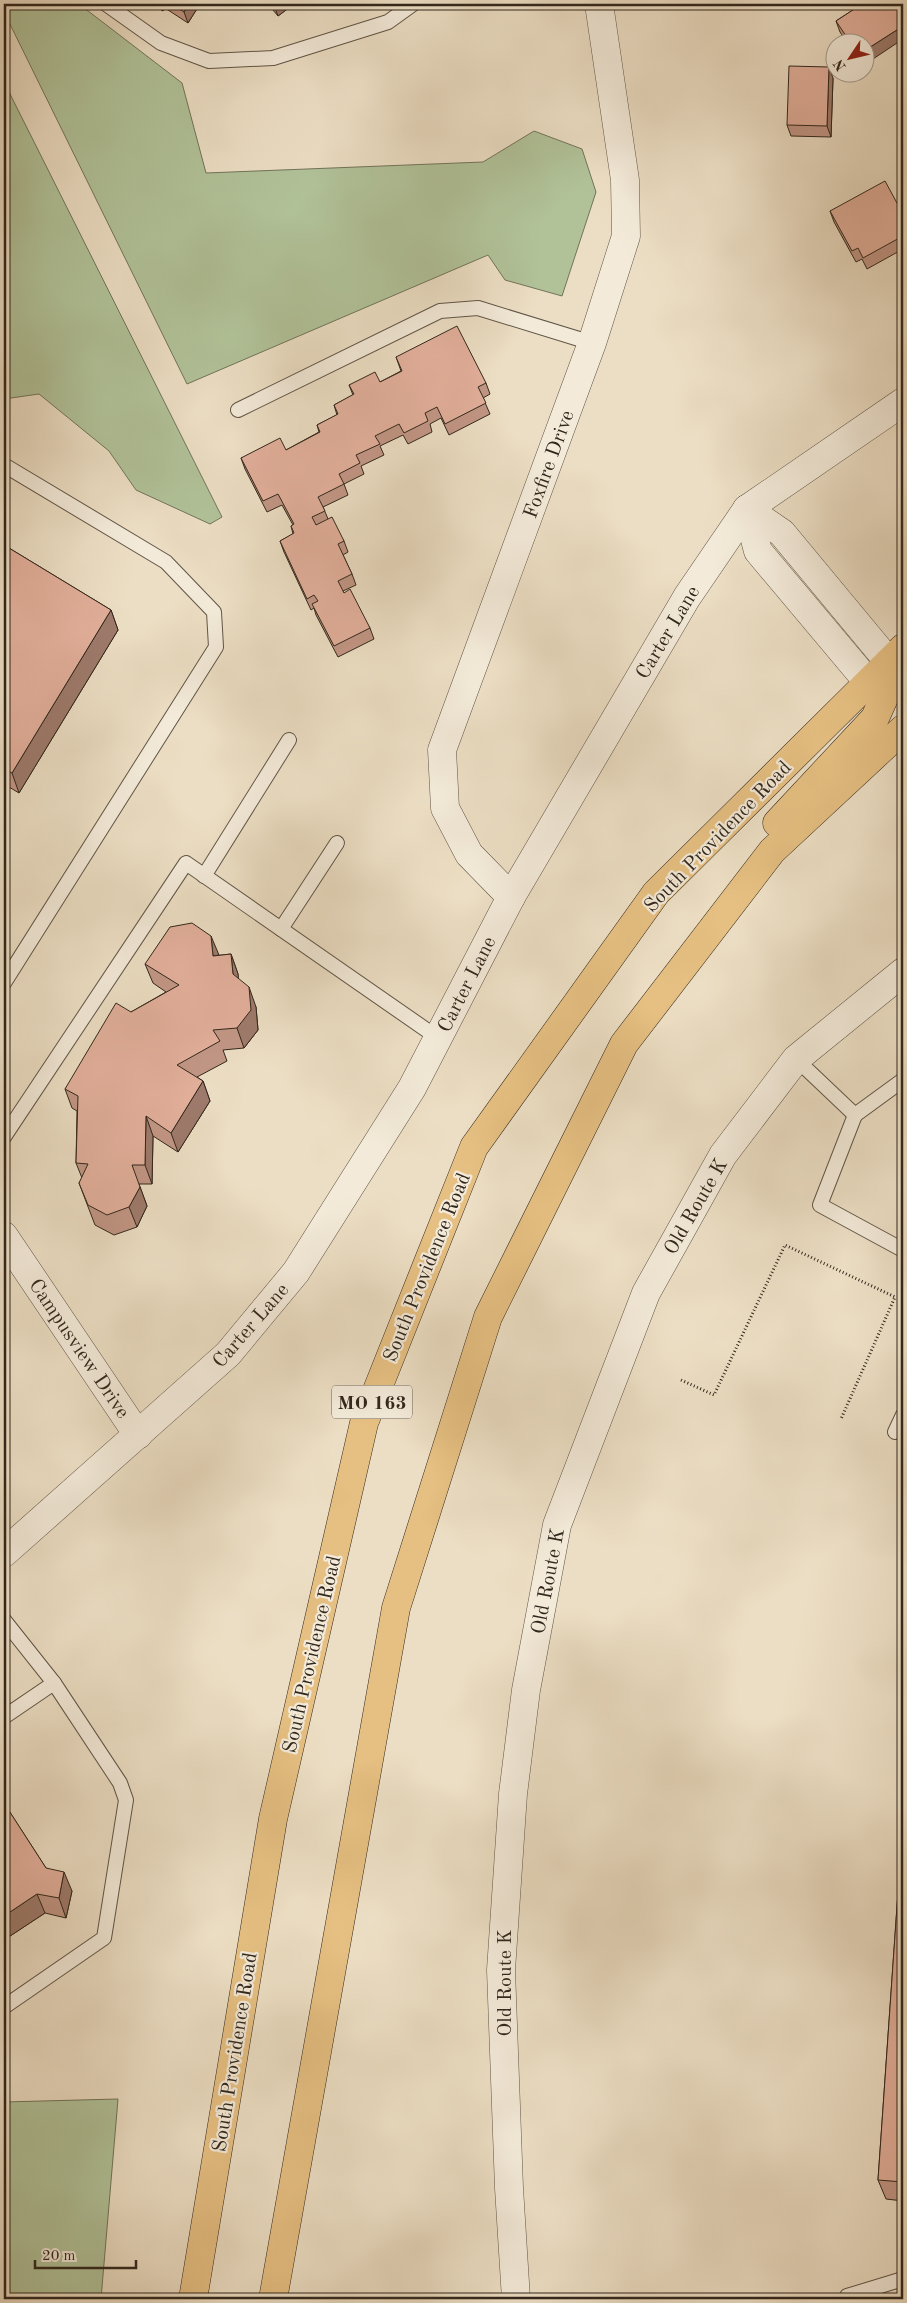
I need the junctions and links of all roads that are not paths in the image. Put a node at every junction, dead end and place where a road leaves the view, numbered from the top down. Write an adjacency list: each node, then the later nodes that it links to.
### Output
1 (106, 4): 2 (lane)
2 (413, 4)
3 (599, 4): 4 (street, Foxfire Drive)
4 (592, 343): 6 (lane); 16 (street, Foxfire Drive)
5 (903, 402): 8 (street, Carter Lane)
6 (238, 410)
7 (4, 465): 19 (lane)
8 (747, 509): 9 (street); 10 (street); 16 (street, Carter Lane)
9 (896, 655): 10 (main road, South Providence Road / MO 163); 14 (main road)
10 (868, 682): 37 (main road, South Providence Road / MO 163)
11 (903, 729): 14 (main road)
12 (289, 740): 15 (lane)
13 (337, 843): 17 (lane)
14 (772, 851): 38 (main road)
15 (204, 876): 17 (lane); 24 (lane)
16 (511, 897): 20 (street, Carter Lane)
17 (281, 929): 20 (lane)
18 (903, 972): 21 (street, Old Route K)
19 (4, 983)
20 (438, 1038): 29 (street, Carter Lane)
21 (796, 1059): 23 (lane); 39 (street, Old Route K)
22 (903, 1080): 23 (lane)
23 (855, 1115): 26 (lane)
24 (4, 1137)
25 (4, 1236): 29 (street, Campusview Drive)
26 (903, 1250)
27 (903, 1415): 28 (lane)
28 (895, 1432)
29 (138, 1435): 30 (street, Carter Lane)
30 (4, 1553)
31 (4, 1620): 32 (lane)
32 (54, 1683): 33 (lane); 34 (lane)
33 (4, 1717)
34 (4, 2007)
35 (903, 2279): 36 (lane)
36 (847, 2296)
37 (193, 2299)
38 (273, 2299)
39 (516, 2299)

